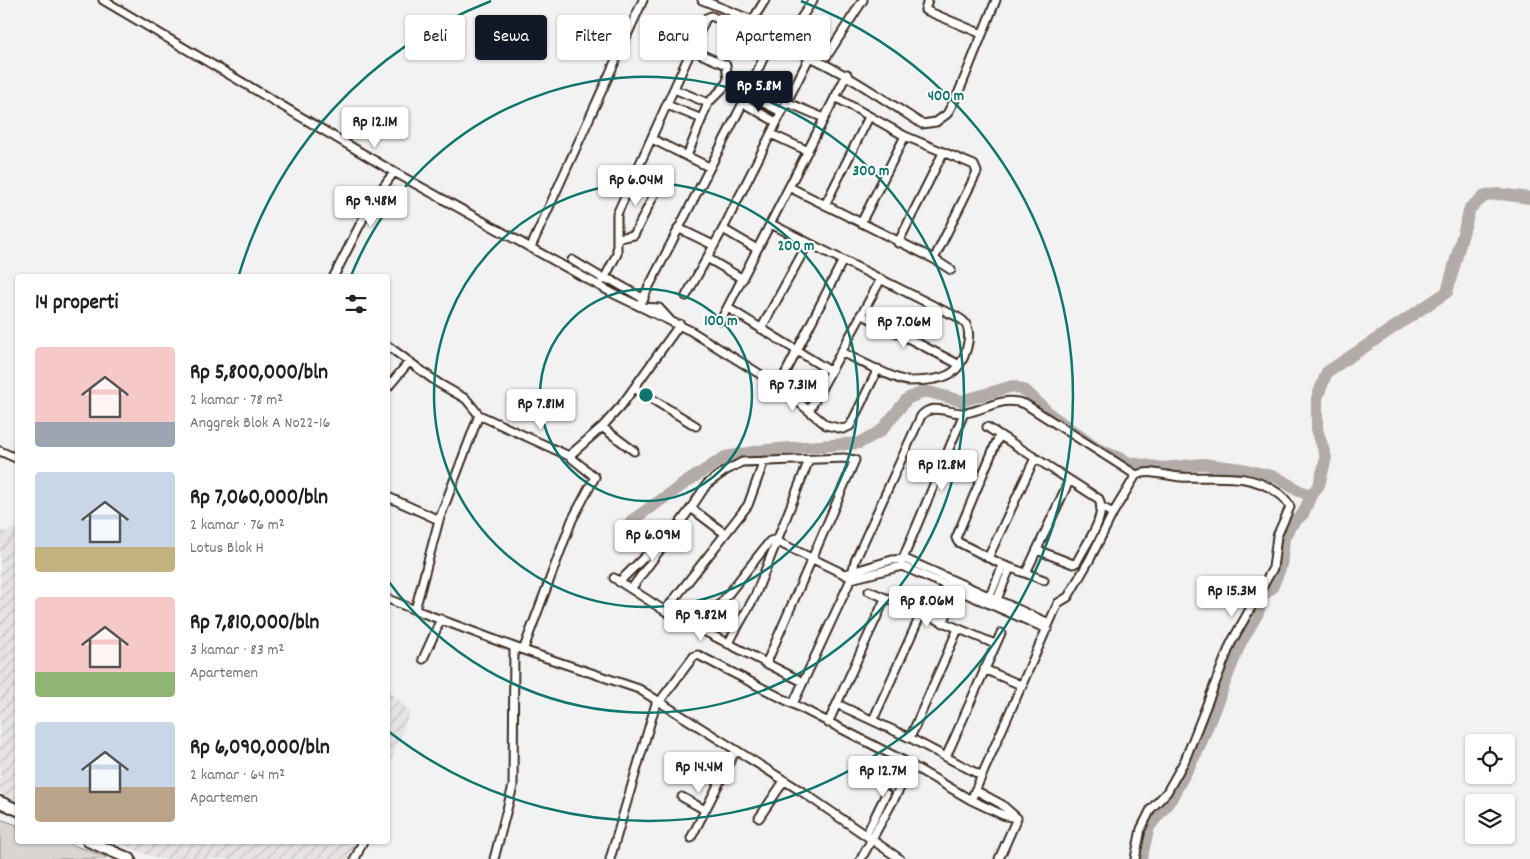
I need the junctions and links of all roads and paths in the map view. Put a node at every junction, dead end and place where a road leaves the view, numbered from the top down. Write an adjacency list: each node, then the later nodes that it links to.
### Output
1 (103, 0): 40 (street)
2 (644, 0): 52 (street)
3 (702, 0): 9 (street)
4 (765, 0): 11 (street)
5 (813, 0): 12 (street)
6 (863, 0): 14 (street)
7 (928, 0): 13 (street)
8 (996, 0): 13 (street)
9 (716, 3): 10 (street)
10 (740, 15)
11 (756, 15)
12 (803, 15)
13 (982, 34): 20 (street)
14 (830, 53)
15 (707, 57): 25 (street)
16 (687, 60): 21 (street)
17 (761, 60): 22 (street)
18 (808, 60): 24 (street)
19 (818, 60): 20 (street)
20 (847, 74): 23 (street)
21 (674, 89): 25 (street); 27 (street)
22 (746, 94): 26 (street); 28 (street)
23 (834, 97): 29 (street); 30 (street)
24 (786, 102): 28 (street); 30 (street)
25 (708, 103): 31 (street)
26 (743, 103): 32 (street); 39 (street)
27 (667, 105): 31 (street); 35 (street)
28 (781, 112): 32 (street)
29 (869, 117): 34 (street); 43 (street)
30 (824, 118): 36 (street)
31 (702, 119): 38 (street)
32 (776, 122): 33 (street)
33 (771, 134): 36 (street); 47 (street)
34 (905, 136): 37 (street); 44 (street)
35 (652, 139): 38 (street); 41 (street)
36 (808, 151): 42 (street)
37 (943, 153): 50 (street); 55 (street)
38 (687, 156): 39 (street)
39 (709, 167): 46 (street)
40 (394, 172): 52 (street); 59 (street)
41 (634, 177): 48 (street); 48 (street)
42 (789, 187): 43 (street); 45 (street)
43 (825, 205): 44 (street)
44 (861, 223): 50 (street)
45 (771, 224): 49 (street); 53 (street)
46 (678, 228): 51 (street); 65 (street)
47 (723, 229): 51 (street); 53 (street)
48 (618, 238): 60 (street)
49 (808, 242): 57 (street); 71 (street)
50 (898, 243): 55 (street)
51 (713, 245): 54 (street)
52 (531, 247): 63 (street)
53 (757, 249): 61 (street)
54 (707, 258): 61 (street); 64 (street)
55 (934, 259): 58 (street)
56 (572, 260): 60 (street)
57 (843, 260): 62 (street); 73 (street)
58 (951, 270)
59 (335, 274)
60 (604, 279): 63 (street); 65 (street)
61 (743, 279): 67 (street)
62 (881, 279): 68 (street); 76 (street)
63 (595, 283): 66 (street)
64 (686, 296)
65 (644, 299): 66 (street)
66 (640, 307): 70 (street)
67 (728, 308): 69 (street); 71 (street)
68 (861, 314): 74 (street); 76 (street)
69 (721, 320)
70 (680, 324): 80 (street); 81 (street)
71 (761, 329): 73 (street)
72 (390, 348): 75 (street)
73 (798, 351): 78 (street); 80 (street)
74 (841, 352): 77 (street); 78 (street)
75 (409, 362): 79 (street); 82 (street)
76 (958, 364): 77 (street)
77 (878, 369): 83 (street)
78 (830, 371): 83 (street)
79 (390, 385)
80 (780, 386): 83 (street)
81 (634, 388): 85 (street); 87 (street)
82 (475, 411): 91 (street); 102 (street)
83 (809, 411)
84 (964, 413): 96 (street); 109 (street); 112 (street)
85 (696, 426)
86 (987, 427): 88 (street)
87 (599, 430): 90 (street); 91 (street)
88 (999, 436): 93 (street); 107 (street)
89 (0, 451): 92 (street)
90 (634, 451)
91 (569, 456): 136 (street)
92 (15, 458)
93 (1035, 458): 97 (street); 107 (street)
94 (809, 460): 95 (street); 105 (street); 108 (street)
95 (764, 461): 100 (street); 104 (street)
96 (1136, 475): 101 (street); 173 (street)
97 (1069, 481): 99 (street); 106 (street)
98 (390, 498): 102 (street)
99 (1102, 507): 101 (street); 106 (street)
100 (691, 508): 103 (street); 104 (street)
101 (1113, 513): 129 (street)
102 (439, 520): 123 (street)
103 (676, 528): 116 (street); 116 (street)
104 (724, 533): 124 (street)
105 (776, 541): 108 (street); 131 (street); 133 (street)
106 (1037, 550): 111 (street)
107 (988, 558): 110 (street)
108 (813, 559): 112 (street); 138 (street)
109 (901, 563): 112 (street); 114 (street)
110 (1006, 566): 111 (street); 119 (street); 120 (street)
111 (1026, 574): 113 (street)
112 (849, 575): 140 (street)
113 (1044, 580)
114 (951, 582): 115 (street); 127 (street)
115 (960, 586): 119 (street); 128 (street)
116 (630, 589): 124 (street)
117 (869, 591): 118 (street)
118 (886, 599): 125 (street); 144 (street)
119 (988, 599): 120 (street); 122 (street)
120 (998, 599): 122 (street); 129 (street)
121 (390, 600): 123 (street)
122 (993, 606): 129 (street)
123 (415, 610): 126 (street)
124 (665, 611): 131 (street)
125 (921, 614): 127 (street); 145 (street)
126 (441, 619): 135 (street); 137 (street)
127 (936, 619): 128 (street)
128 (943, 623): 130 (street)
129 (1048, 626): 141 (street)
130 (958, 629): 134 (street); 147 (street)
131 (700, 630): 133 (street)
132 (1001, 632): 134 (street)
133 (728, 644): 138 (street)
134 (995, 644): 139 (street)
135 (514, 647): 136 (street); 168 (street)
136 (524, 648): 142 (street)
137 (423, 659)
138 (766, 664): 140 (street)
139 (984, 669): 141 (street); 149 (street)
140 (802, 682): 143 (street)
141 (1022, 686): 151 (street)
142 (659, 700): 143 (street); 148 (street); 169 (street)
143 (793, 704): 146 (street)
144 (837, 704): 145 (street); 146 (street)
145 (873, 720): 147 (street)
146 (828, 723): 150 (street)
147 (910, 738): 149 (street)
148 (736, 750): 152 (street); 159 (street)
149 (946, 757): 151 (street)
150 (912, 766): 156 (street); 162 (street)
151 (982, 776): 153 (street)
152 (784, 780): 160 (street); 162 (street)
153 (975, 790): 156 (street); 161 (street)
154 (886, 794): 162 (street)
155 (682, 797): 159 (street)
156 (971, 800): 161 (street)
157 (0, 802): 158 (main road)
158 (15, 809)
159 (705, 810): 163 (street)
160 (759, 818)
161 (1017, 818): 172 (street)
162 (869, 837): 170 (street); 171 (street)
163 (691, 838)
164 (95, 844): 166 (main road)
165 (362, 844): 167 (street)
166 (130, 859)
167 (355, 859)
168 (494, 859)
169 (610, 859)
170 (861, 859)
171 (900, 859)
172 (999, 859)
173 (1134, 859)

